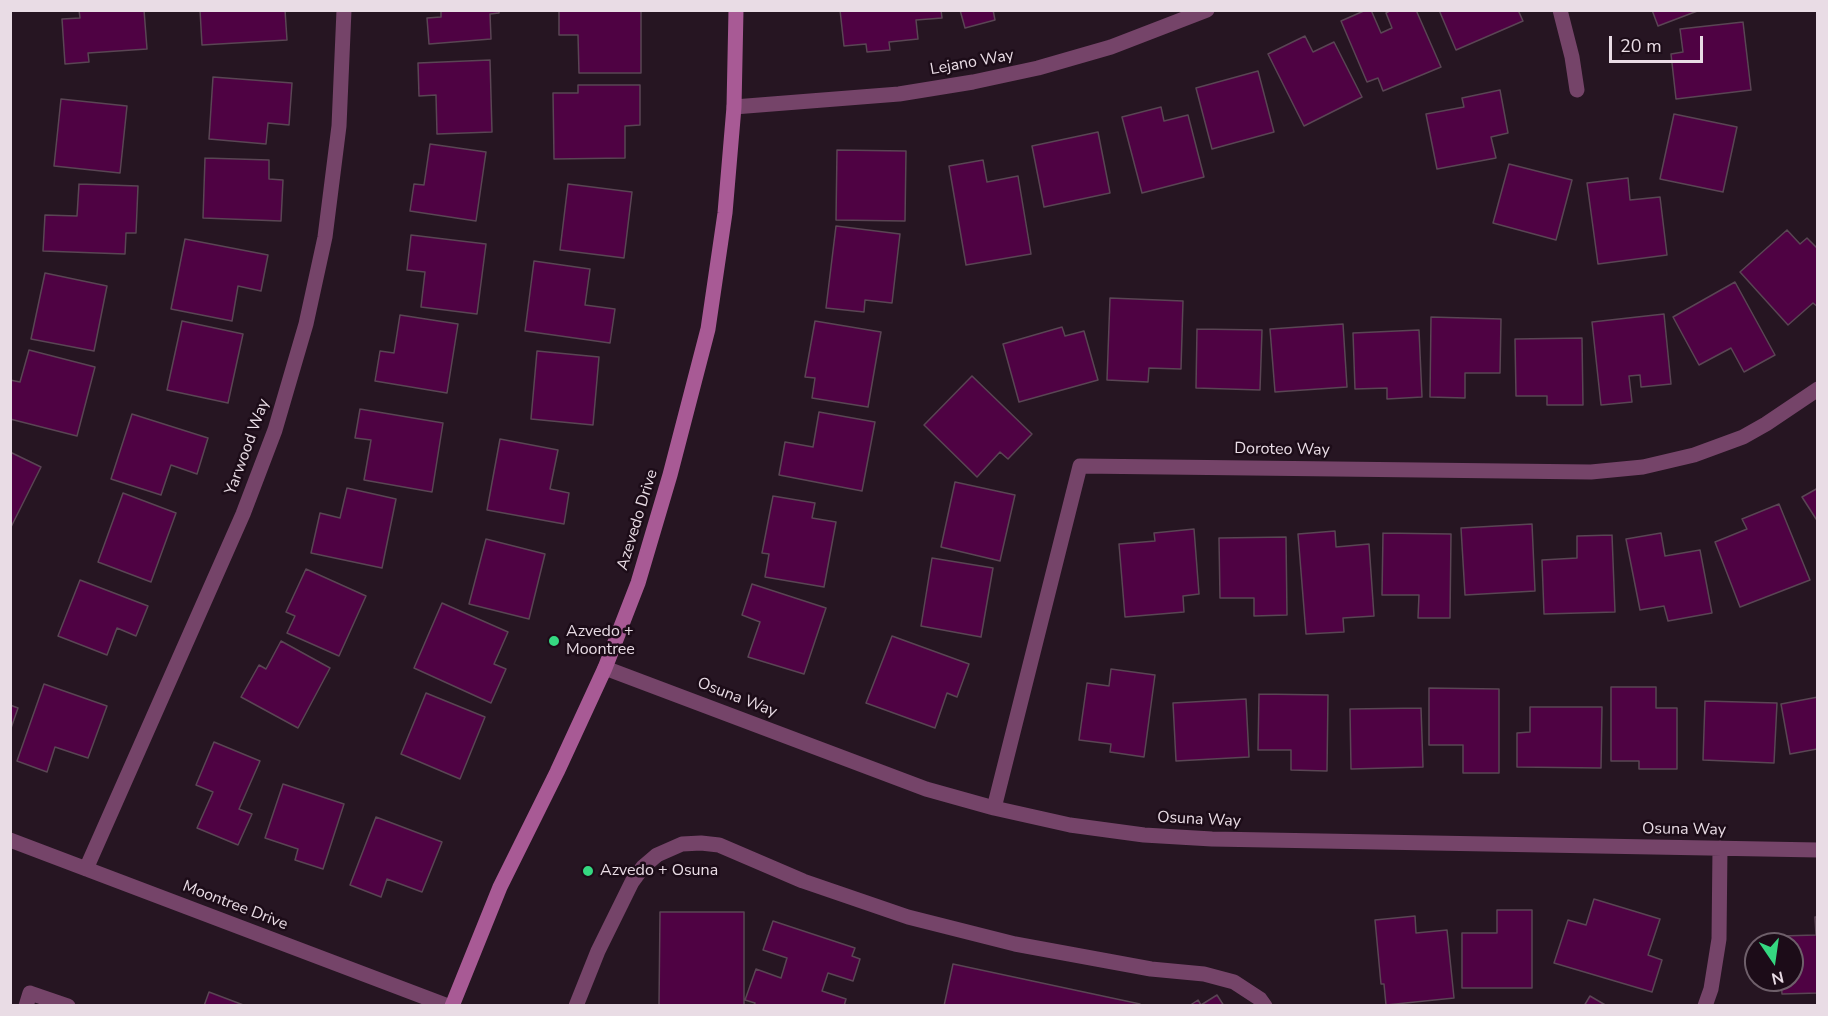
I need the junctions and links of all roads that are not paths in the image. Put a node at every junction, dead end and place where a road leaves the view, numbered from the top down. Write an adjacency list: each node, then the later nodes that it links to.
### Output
1 (344, 10): 13 (street, Yarwood Way)
2 (736, 10): 6 (street, Azevedo Drive)
3 (1207, 10): 6 (street, Lejano Way)
4 (1560, 10): 5 (street)
5 (1577, 90)
6 (734, 107): 8 (street, Azevedo Drive)
7 (1818, 389): 9 (street, Doroteo Way)
8 (605, 668): 9 (street, Osuna Way); 16 (street, Azevedo Drive)
9 (994, 808): 11 (street, Osuna Way)
10 (10, 840): 13 (street, Moontree Drive)
11 (1720, 848): 12 (street, Osuna Way); 19 (street)
12 (1818, 850)
13 (86, 869): 16 (street, Moontree Drive)
14 (26, 1005): 15 (street)
15 (68, 1005)
16 (450, 1005)
17 (576, 1005): 18 (street)
18 (1265, 1005)
19 (1705, 1005)

